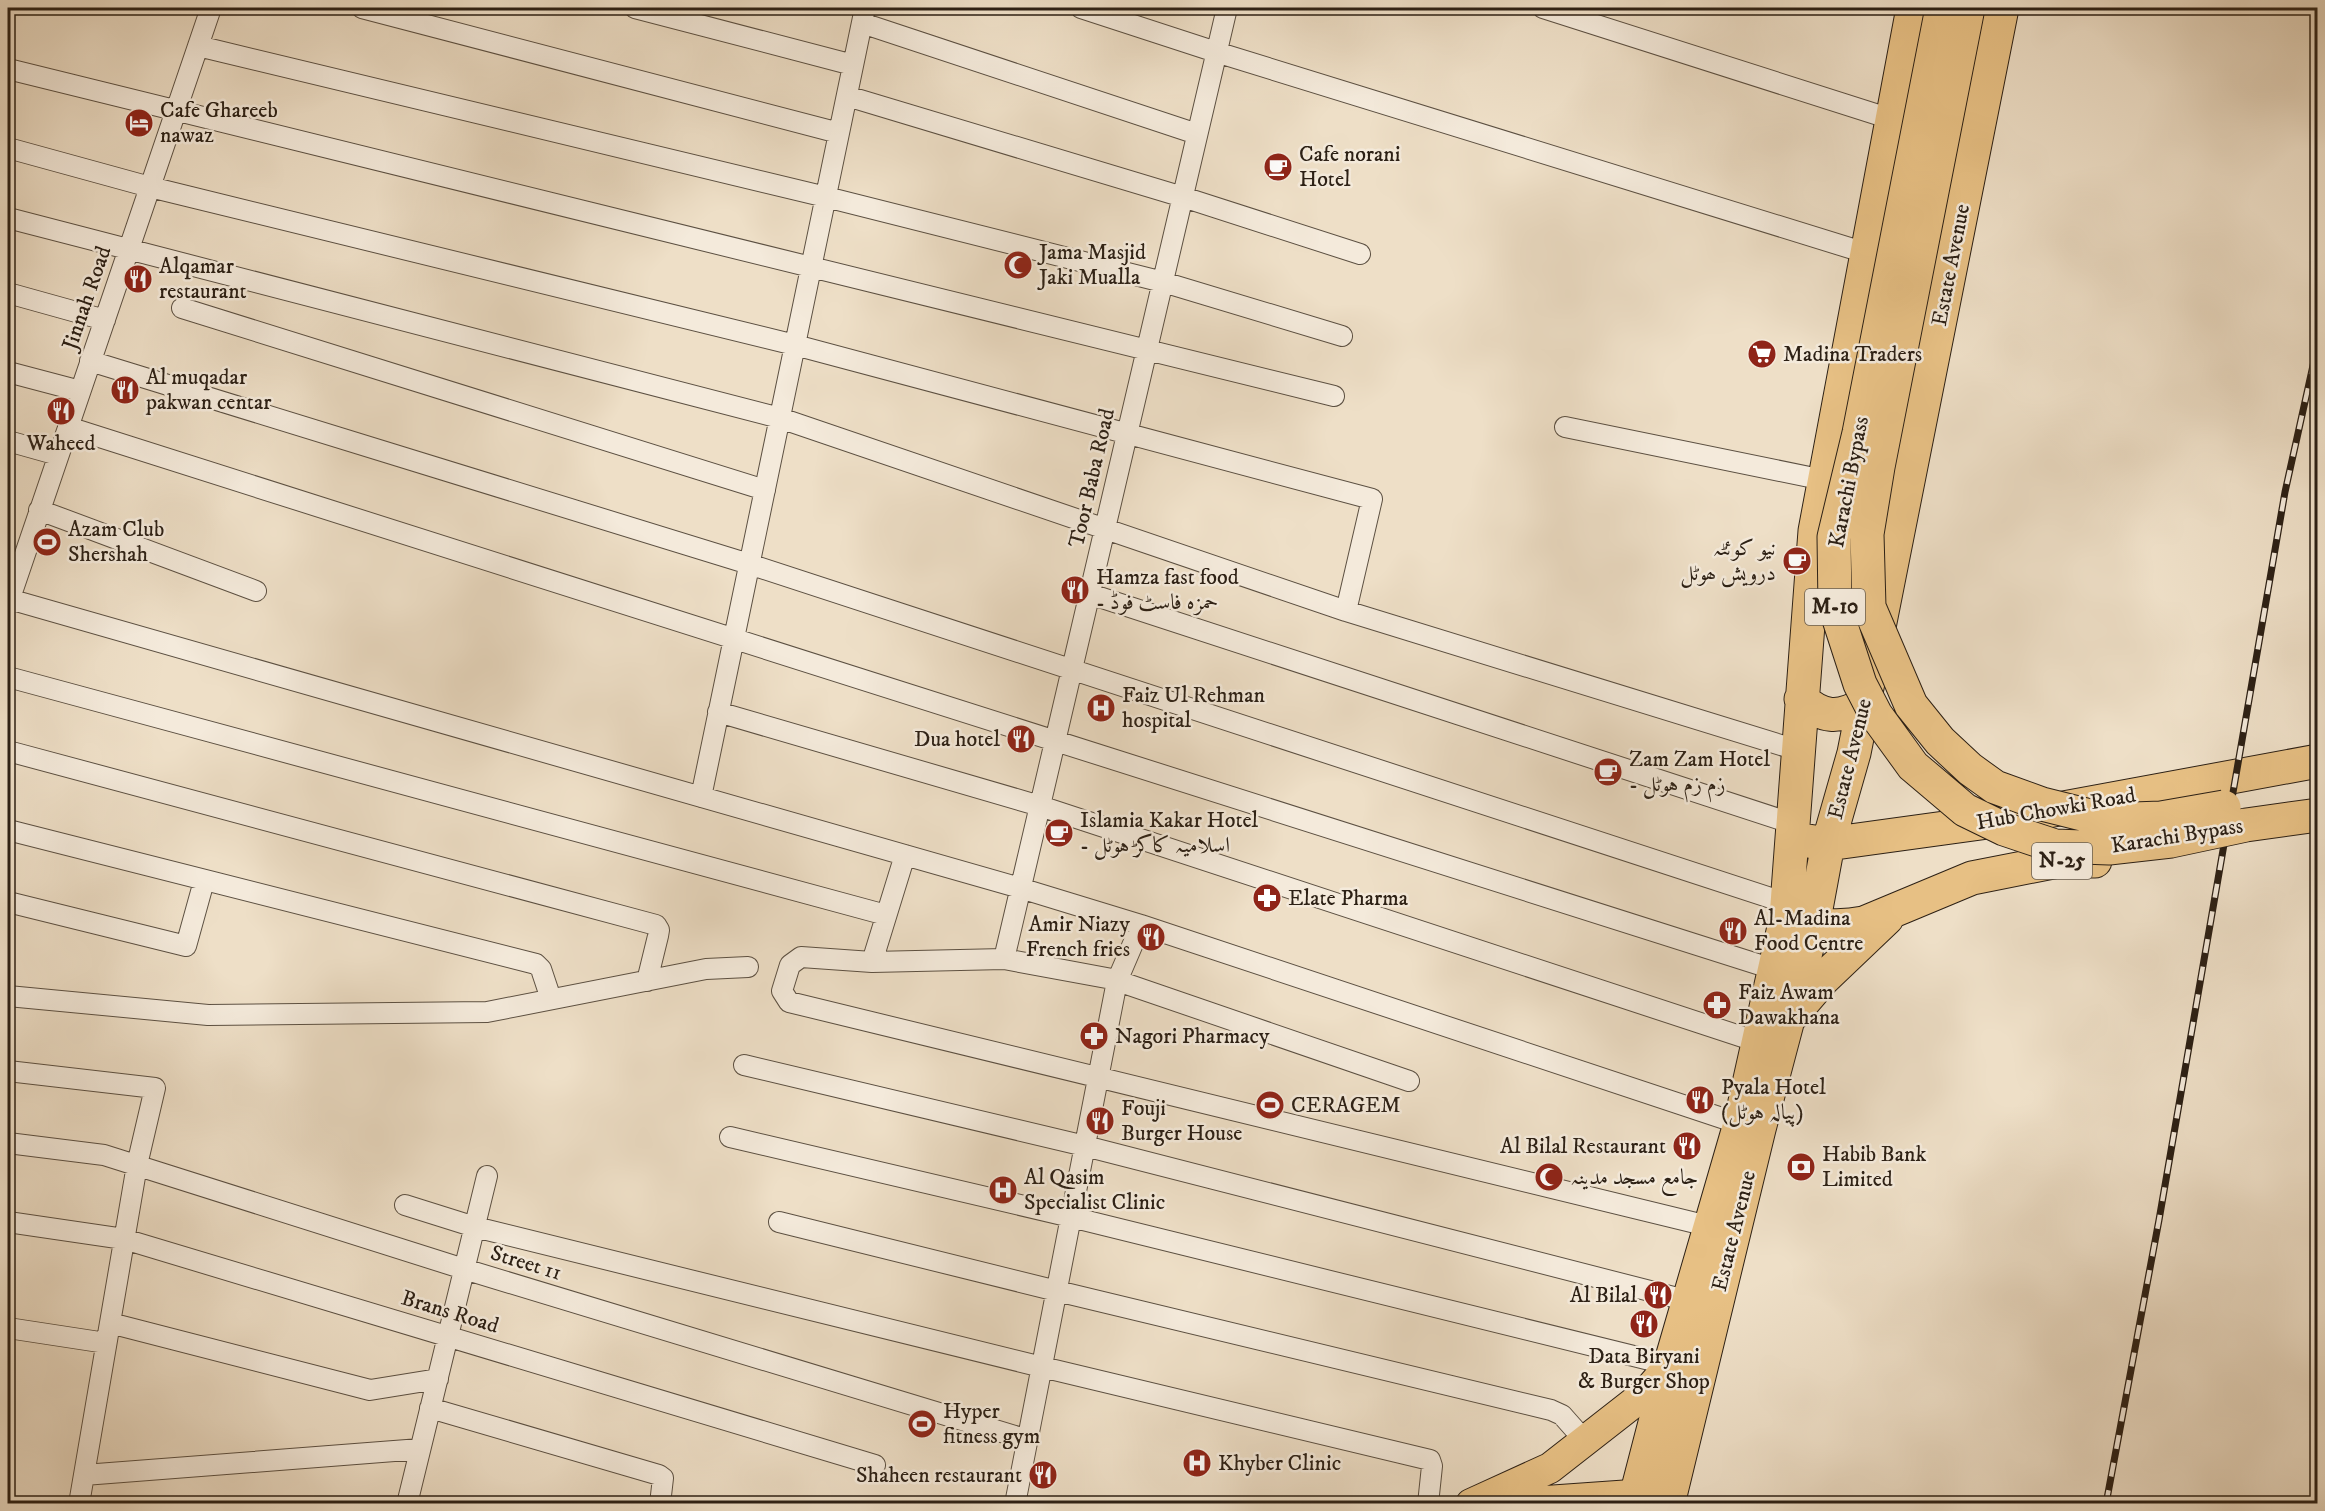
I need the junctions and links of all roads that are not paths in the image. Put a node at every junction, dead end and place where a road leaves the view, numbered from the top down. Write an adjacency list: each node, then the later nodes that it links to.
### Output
1 (211, 8): 12 (street, Jinnah Road)
2 (362, 8): 19 (street)
3 (635, 8): 14 (street)
4 (1081, 8): 13 (street)
5 (1227, 8): 13 (street, Toor Baba Road)
6 (1543, 8): 18 (street)
7 (1913, 8): 18 (highway, Estate Avenue)
8 (1942, 8): 70 (highway, Karachi Bypass / M-10, bridge)
9 (1968, 8): 67 (highway, Karachi Bypass / M-10, bridge)
10 (2002, 8): 61 (highway, Estate Avenue)
11 (864, 15): 14 (street); 20 (street)
12 (198, 46): 17 (street, Jinnah Road); 23 (street)
13 (1216, 52): 20 (street, Toor Baba Road); 28 (street)
14 (853, 65): 16 (street)
15 (8, 69): 17 (street)
16 (847, 96): 19 (street); 24 (street)
17 (176, 112): 22 (street, Jinnah Road); 29 (street)
18 (1891, 119): 28 (highway, Estate Avenue)
19 (839, 133): 23 (street)
20 (1197, 134): 24 (street, Toor Baba Road)
21 (8, 147): 22 (street)
22 (150, 187): 26 (street, Jinnah Road); 35 (street)
23 (826, 197): 29 (street); 30 (street)
24 (1182, 197): 27 (street); 30 (street, Toor Baba Road)
25 (8, 218): 26 (street)
26 (128, 250): 33 (street, Jinnah Road); 41 (street)
27 (1360, 254)
28 (1866, 254): 47 (highway, Estate Avenue)
29 (811, 267): 35 (street); 36 (street)
30 (1163, 282): 34 (street); 36 (street, Toor Baba Road)
31 (8, 293): 33 (street)
32 (182, 308): 48 (street)
33 (105, 320): 37 (street, Jinnah Road)
34 (1342, 336)
35 (795, 345): 41 (street); 44 (street)
36 (1147, 349): 40 (street); 44 (street, Toor Baba Road)
37 (90, 361): 39 (street, Jinnah Road); 52 (street)
38 (8, 372): 39 (street)
39 (80, 391): 42 (street, Jinnah Road)
40 (1334, 396)
41 (780, 418): 48 (street); 50 (street)
42 (68, 427): 46 (street, Jinnah Road); 57 (street)
43 (1565, 427): 47 (street)
44 (1127, 435): 50 (street, Toor Baba Road); 56 (street)
45 (8, 441): 46 (street)
46 (58, 455): 49 (street, Jinnah Road)
47 (1824, 480): 60 (highway, Estate Avenue)
48 (765, 490): 52 (street)
49 (39, 510): 51 (street, Jinnah Road); 53 (street)
50 (1106, 530): 54 (street, Toor Baba Road); 56 (street)
51 (16, 551): 55 (street, Jinnah Road)
52 (749, 564): 57 (street); 58 (street)
53 (256, 591)
54 (1090, 594): 58 (street, Toor Baba Road); 73 (street)
55 (8, 602): 68 (street)
56 (1346, 611): 64 (street)
57 (733, 640): 62 (street); 63 (street)
58 (1072, 670): 63 (street, Toor Baba Road); 81 (street)
59 (8, 676): 80 (street)
60 (1801, 699): 61 (highway); 64 (highway, Estate Avenue)
61 (1863, 705): 74 (highway, Estate Avenue)
62 (718, 712): 68 (street); 69 (street)
63 (1055, 741): 69 (street, Toor Baba Road); 86 (street)
64 (1797, 750): 73 (highway, Estate Avenue)
65 (8, 751): 87 (street)
66 (2318, 761): 74 (highway, Hub Chowki Road / N-25)
67 (2318, 792)
68 (701, 797): 75 (street)
69 (1040, 806): 77 (street, Toor Baba Road); 92 (street)
70 (2318, 814)
71 (2318, 825): 79 (highway, N-25)
72 (8, 830): 76 (street)
73 (1793, 832): 74 (highway, Hub Chowki Road / N-25); 81 (highway, Estate Avenue)
74 (1828, 844): 81 (highway, Estate Avenue)
75 (905, 855): 77 (street); 80 (street)
76 (204, 881): 78 (street); 90 (street)
77 (1020, 888): 82 (street); 83 (street, Toor Baba Road)
78 (8, 902)
79 (1895, 910): 81 (highway, N-25); 91 (highway)
80 (886, 915): 84 (street)
81 (1795, 915): 86 (highway, Estate Avenue); 91 (highway, Estate Avenue)
82 (1141, 925): 88 (street); 97 (street)
83 (1004, 959): 84 (street); 88 (street)
84 (872, 962): 95 (street)
85 (748, 967): 87 (street)
86 (1776, 969): 92 (highway, Estate Avenue)
87 (647, 981): 90 (street)
88 (1117, 981): 95 (street); 96 (street)
89 (8, 996): 90 (street)
90 (551, 999)
91 (1788, 1020): 126 (highway, Estate Avenue)
92 (1758, 1041): 97 (highway, Estate Avenue)
93 (744, 1065): 100 (street)
94 (8, 1071): 101 (street)
95 (1099, 1077): 100 (street); 107 (street)
96 (1409, 1081)
97 (1740, 1124): 107 (highway, Estate Avenue)
98 (730, 1137): 104 (street)
99 (8, 1143): 101 (street, Street 11)
100 (1085, 1146): 104 (street); 112 (street)
101 (137, 1165): 109 (street); 110 (street, Street 11)
102 (488, 1176): 108 (street)
103 (405, 1205): 108 (street)
104 (1071, 1217): 111 (street); 117 (street)
105 (8, 1222): 109 (street, Brans Road)
106 (779, 1222): 111 (street)
107 (1708, 1226): 112 (highway, Estate Avenue)
108 (475, 1227): 110 (street); 118 (street)
109 (124, 1239): 113 (street); 115 (street, Brans Road)
110 (464, 1269): 115 (street); 121 (street, Street 11)
111 (1057, 1292): 118 (street); 122 (street)
112 (1689, 1300): 117 (highway, Estate Avenue)
113 (110, 1323): 116 (street); 119 (street)
114 (8, 1328): 116 (street)
115 (448, 1336): 119 (street); 124 (street, Brans Road)
116 (106, 1343): 125 (street)
117 (1670, 1365): 122 (main road); 127 (highway, Estate Avenue)
118 (1042, 1367): 121 (street); 133 (street)
119 (438, 1378): 120 (street)
120 (430, 1408): 123 (street); 131 (street)
121 (1028, 1440): 132 (street)
122 (1585, 1441): 134 (main road)
123 (420, 1449): 125 (street); 130 (street)
124 (875, 1466)
125 (84, 1475): 129 (street)
126 (1669, 1498): 127 (main road)
127 (1635, 1499): 128 (main road)
128 (1572, 1501): 135 (main road)
129 (79, 1503)
130 (407, 1503)
131 (660, 1503)
132 (1015, 1503)
133 (1428, 1503)
134 (1471, 1503)
135 (1502, 1503)

